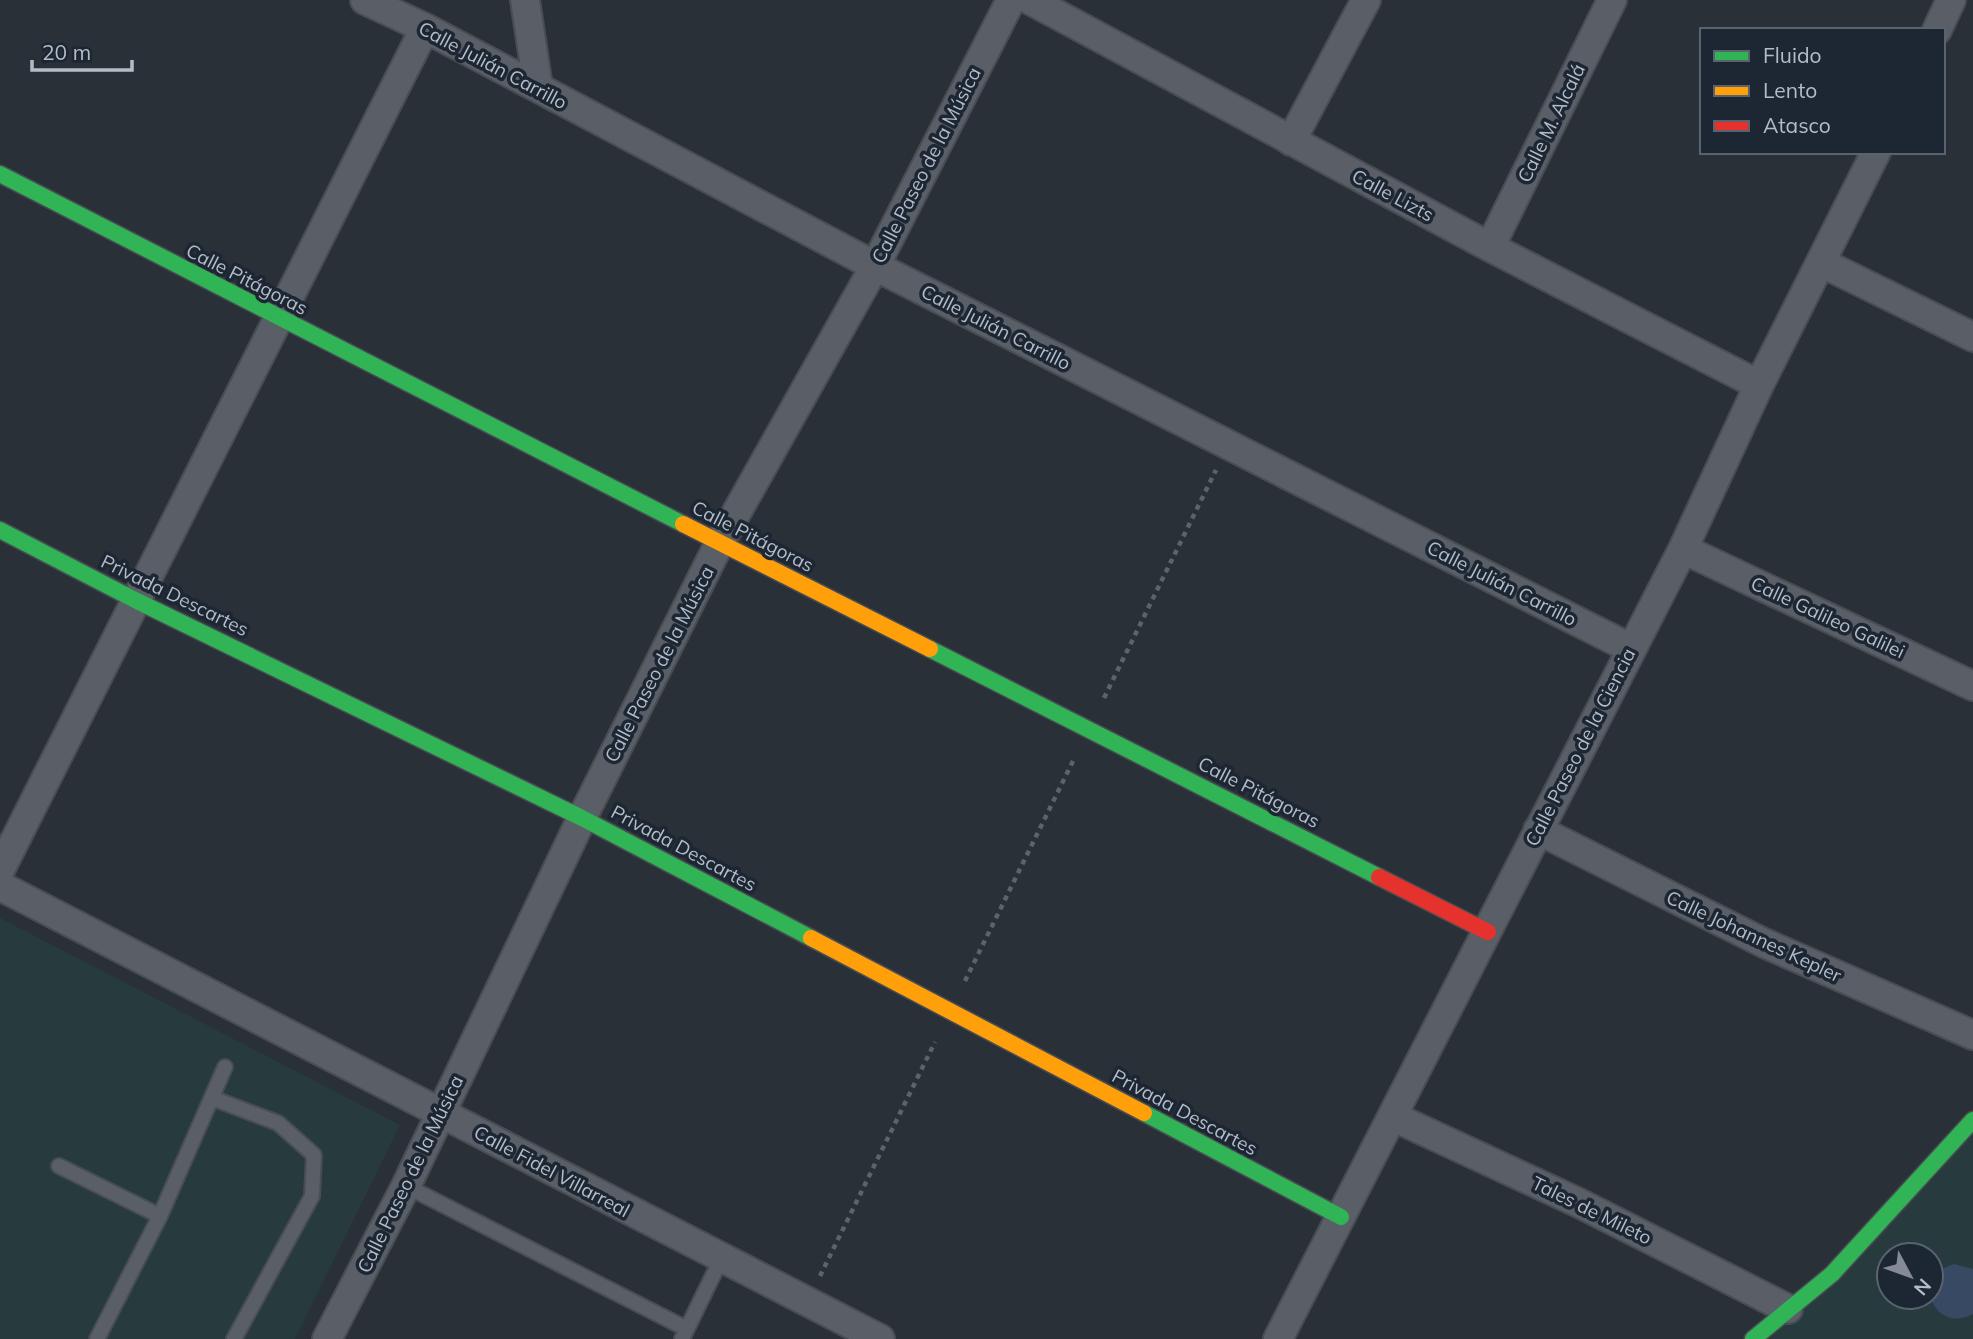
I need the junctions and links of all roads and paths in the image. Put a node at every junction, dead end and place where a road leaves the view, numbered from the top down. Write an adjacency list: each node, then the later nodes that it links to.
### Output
1 (365, 0): 8 (street, Calle Julián Carrillo)
2 (525, 0): 10 (street)
3 (1011, 0): 16 (street, Calle Paseo de la Música)
4 (1030, 0): 11 (street, Calle Lizts)
5 (1366, 0): 11 (street)
6 (1612, 0): 14 (street, Calle M. Alcalá)
7 (1951, 0): 9 (street)
8 (425, 28): 10 (street, Calle Julián Carrillo); 17 (street)
9 (1938, 28)
10 (538, 87): 16 (street, Calle Julián Carrillo)
11 (1291, 141): 14 (street, Calle Lizts)
12 (1875, 154): 15 (street, Calle Paseo de la Ciencia)
13 (0, 174): 17 (street, Calle Pitágoras)
14 (1490, 247): 19 (street, Calle Lizts)
15 (1822, 262): 18 (street); 19 (street, Calle Paseo de la Ciencia)
16 (874, 266): 20 (street, Calle Julián Carrillo); 22 (street, Calle Paseo de la Música)
17 (280, 320): 22 (street, Calle Pitágoras); 24 (street)
18 (1973, 337)
19 (1759, 385): 23 (street, Calle Paseo de la Ciencia)
20 (1229, 444): 25 (street, Calle Julián Carrillo); 27 (path)
21 (0, 530): 24 (street, Privada Descartes)
22 (720, 542): 27 (street, Calle Pitágoras); 28 (street, Calle Paseo de la Música)
23 (1683, 549): 25 (street, Calle Paseo de la Ciencia); 26 (street, Calle Galileo Galilei)
24 (135, 600): 28 (street, Privada Descartes); 30 (street)
25 (1630, 648): 29 (street, Calle Paseo de la Ciencia)
26 (1973, 686)
27 (1089, 729): 32 (street, Calle Pitágoras); 33 (path)
28 (582, 818): 33 (street, Privada Descartes); 37 (street, Calle Paseo de la Música)
29 (1538, 830): 32 (street, Calle Paseo de la Ciencia); 34 (street, Calle Johannes Kepler)
30 (0, 870)
31 (0, 886): 37 (street, Calle Fidel Villarreal)
32 (1488, 932): 38 (street, Calle Paseo de la Ciencia)
33 (950, 1013): 43 (street, Privada Descartes); 45 (path)
34 (1973, 1035)
35 (225, 1068): 36 (lane)
36 (212, 1098): 42 (lane); 49 (lane)
37 (441, 1113): 41 (street, Calle Paseo de la Música); 44 (street, Calle Fidel Villarreal)
38 (1394, 1117): 43 (street, Calle Paseo de la Ciencia); 46 (street, Tales de Mileto)
39 (1973, 1120): 46 (street)
40 (59, 1166): 42 (lane)
41 (406, 1186): 47 (lane); 50 (street, Calle Paseo de la Música)
42 (160, 1216): 48 (lane)
43 (1340, 1217): 52 (street, Calle Paseo de la Ciencia)
44 (721, 1259): 45 (street, Calle Fidel Villarreal); 47 (lane)
45 (807, 1302): 51 (street, Calle Fidel Villarreal)
46 (1788, 1309): 53 (street)
47 (684, 1334)
48 (97, 1339)
49 (234, 1339)
50 (327, 1339)
51 (880, 1339)
52 (1278, 1339)
53 (1753, 1339)

